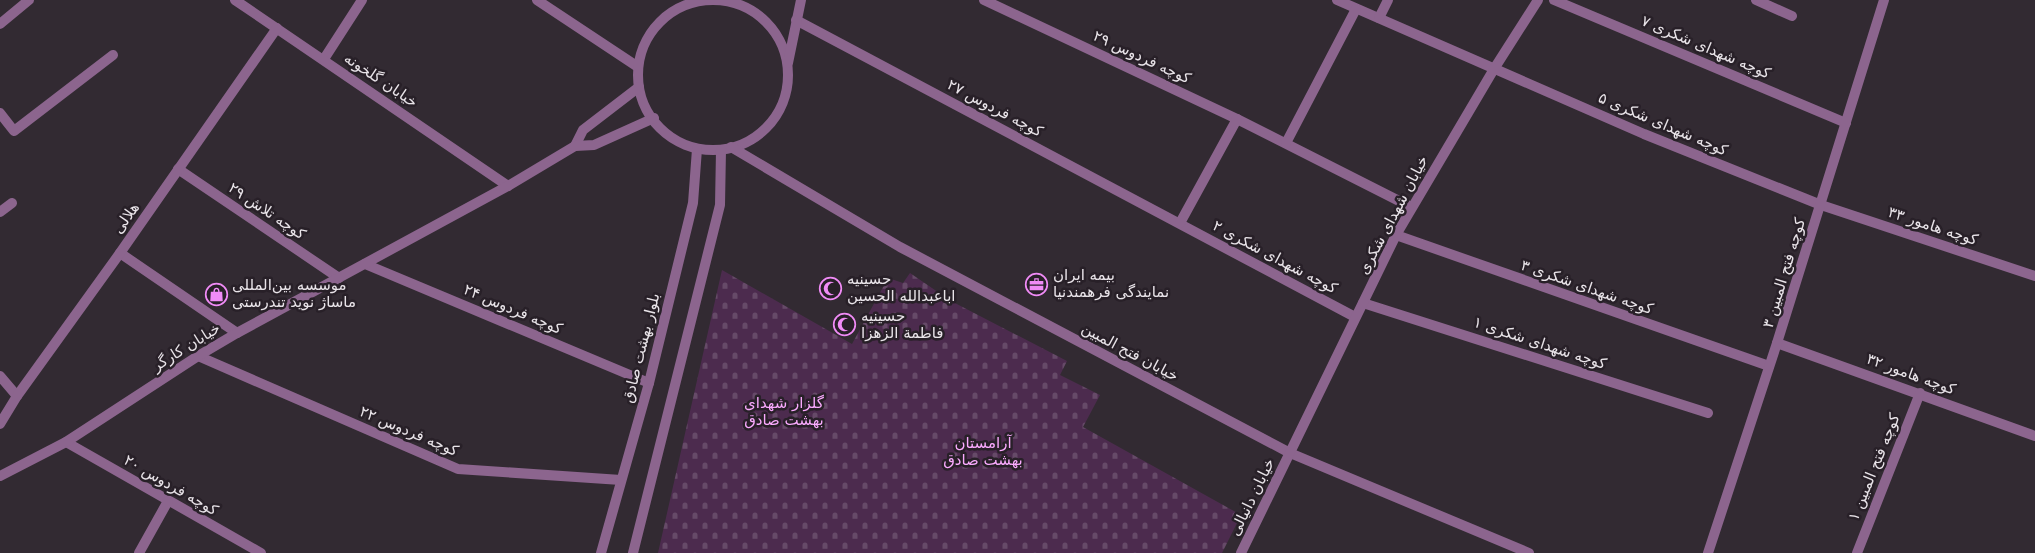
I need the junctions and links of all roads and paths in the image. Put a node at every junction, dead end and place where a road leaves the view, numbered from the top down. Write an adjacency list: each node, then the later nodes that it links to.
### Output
1 (29, 0): 19 (street)
2 (235, 0): 20 (street, خیابان گلخونه)
3 (362, 0): 22 (street)
4 (538, 0): 24 (street)
5 (681, 0): 15 (street)
6 (801, 0): 18 (street)
7 (984, 0): 29 (street, کوچه فردوس ۲۹)
8 (1336, 0): 14 (street, کوچه شهدای شکری ۵)
9 (1388, 0): 17 (street)
10 (1538, 0): 25 (street, خیابان شهدای شکری)
11 (1554, 0): 30 (street, کوچه شهدای شکری ۷)
12 (1756, 0): 16 (street)
13 (1884, 0): 30 (street, کوچه فتح المبین ۳)
14 (1356, 9): 17 (street, کوچه شهدای شکری ۵); 31 (street)
15 (674, 10): 23 (street); 24 (street)
16 (1792, 16)
17 (1379, 18): 25 (street, کوچه شهدای شکری ۵)
18 (796, 20): 23 (street); 41 (street, کوچه فردوس ۲۷)
19 (0, 24)
20 (277, 28): 22 (street, خیابان گلخونه); 35 (street, هلالی)
21 (113, 55): 27 (street)
22 (324, 59): 36 (street, خیابان گلخونه)
23 (787, 64): 34 (street)
24 (638, 67): 26 (street)
25 (1494, 69): 38 (street, کوچه شهدای شکری ۵); 39 (street, خیابان شهدای شکری)
26 (639, 87): 28 (street); 32 (street, خیابان کارگر)
27 (0, 113)
28 (654, 118): 32 (street, خیابان کارگر); 33 (street)
29 (1237, 119): 31 (street, کوچه فردوس ۲۹); 41 (street)
30 (1846, 123): 38 (street, کوچه فتح المبین ۳)
31 (1286, 143): 39 (street, کوچه فردوس ۲۹)
32 (575, 146): 36 (street, خیابان کارگر)
33 (697, 148): 34 (street); 54 (street, بلوار بهشت صادق)
34 (726, 149): 61 (street, خیابان فتح المبین); 68 (street)
35 (178, 169): 43 (street, هلالی); 46 (street, کوچه تلاش ۲۹)
36 (508, 186): 44 (street, خیابان کارگر)
37 (12, 203): 40 (street)
38 (1821, 205): 45 (street, کوچه هامور ۳۳); 50 (street, کوچه فتح المبین ۳)
39 (1411, 207): 42 (street, خیابان شهدای شکری)
40 (0, 212)
41 (1180, 223): 48 (street, کوچه شهدای شکری ۲)
42 (1396, 235): 47 (street, خیابان شهدای شکری); 52 (street, کوچه شهدای شکری ۳)
43 (120, 253): 49 (street); 56 (street, هلالی)
44 (365, 264): 46 (street, خیابان کارگر); 54 (street, کوچه فردوس ۲۴)
45 (2035, 276)
46 (339, 278): 49 (street, خیابان کارگر)
47 (1363, 303): 48 (street, خیابان شهدای شکری); 57 (street, کوچه شهدای شکری ۱)
48 (1355, 317): 61 (street, خیابان شهدای شکری)
49 (237, 333): 51 (street, خیابان کارگر)
50 (1777, 343): 52 (street, کوچه فتح المبین ۳); 55 (street, کوچه هامور ۳۲)
51 (198, 356): 60 (street, خیابان کارگر); 63 (street, کوچه فردوس ۲۲)
52 (1769, 366): 71 (street, کوچه فتح المبین ۳)
53 (0, 376): 56 (street)
54 (649, 383): 63 (street, بلوار بهشت صادق)
55 (1920, 393): 59 (street, کوچه هامور ۳۲); 72 (street, کوچه فتح المبین ۱)
56 (17, 396): 58 (street, هلالی)
57 (1708, 413)
58 (0, 424)
59 (2035, 436)
60 (66, 442): 62 (street, خیابان کارگر); 64 (street, کوچه فردوس ۲۰)
61 (1290, 453): 69 (street, خیابان دانیالی); 70 (street, خیابان فتح المبین)
62 (0, 476)
63 (621, 480): 67 (street, بلوار بهشت صادق)
64 (168, 501): 65 (street); 66 (street, کوچه فردوس ۲۰)
65 (139, 553)
66 (261, 553)
67 (601, 553)
68 (633, 553)
69 (1241, 553)
70 (1529, 553)
71 (1708, 553)
72 (1857, 553)

